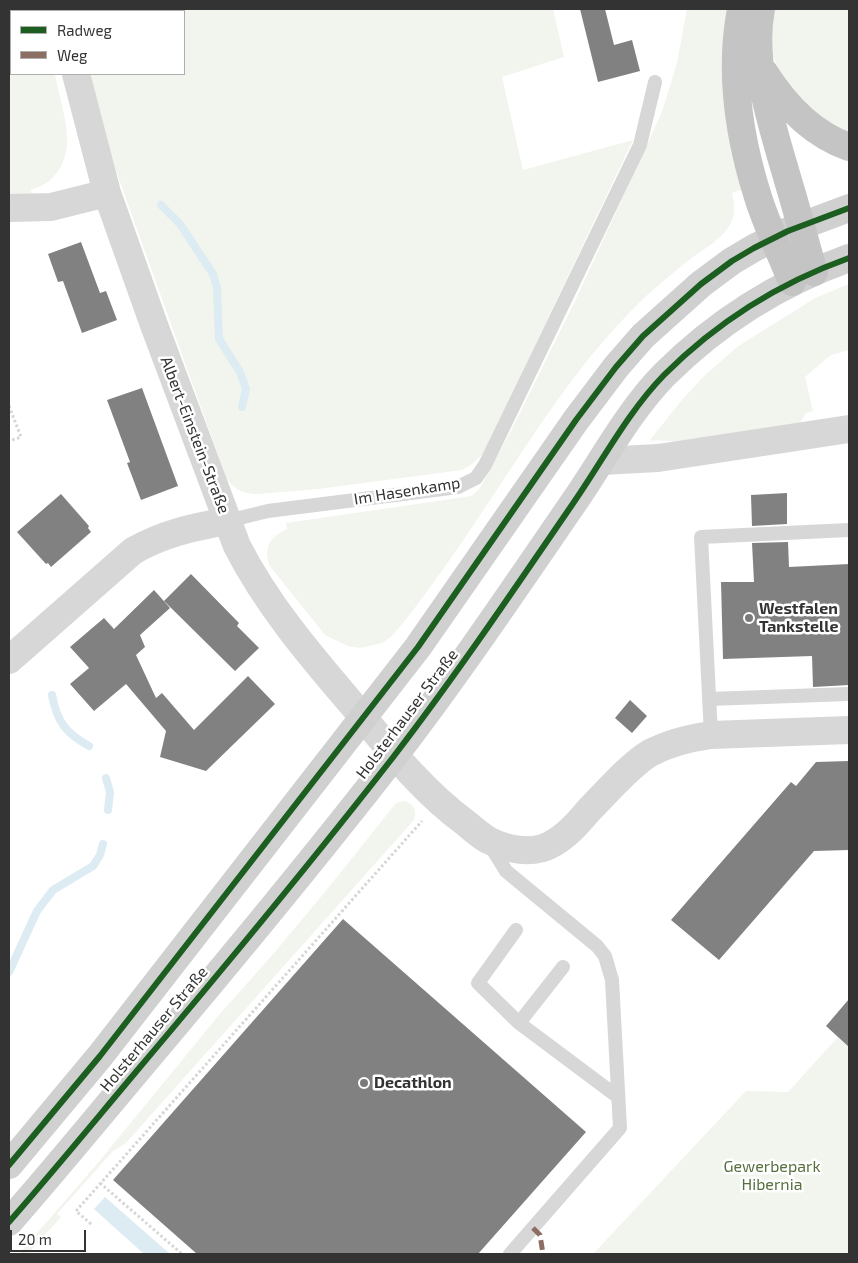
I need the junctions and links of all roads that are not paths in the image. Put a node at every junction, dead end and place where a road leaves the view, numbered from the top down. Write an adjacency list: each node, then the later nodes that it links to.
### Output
1 (741, 9): 11 (highway)
2 (761, 9): 3 (highway)
3 (761, 66): 6 (highway); 10 (highway)
4 (76, 75): 7 (street, Albert-Einstein-Straße)
5 (655, 82): 16 (lane, Im Hasenkamp)
6 (849, 147)
7 (107, 193): 8 (street); 16 (street, Albert-Einstein-Straße)
8 (9, 208)
9 (849, 208): 10 (main road, Holsterhauser Straße)
10 (800, 226): 11 (main road, Holsterhauser Straße); 13 (highway)
11 (774, 237): 13 (highway); 21 (main road, Holsterhauser Straße)
12 (849, 258): 13 (main road, Holsterhauser Straße)
13 (803, 277): 15 (main road, Holsterhauser Straße)
14 (849, 429): 15 (street)
15 (602, 461): 24 (main road, Holsterhauser Straße)
16 (227, 520): 18 (street, Im Hasenkamp); 21 (street, Albert-Einstein-Straße)
17 (849, 530): 20 (lane)
18 (9, 660)
19 (849, 694): 20 (lane)
20 (710, 699): 23 (lane)
21 (363, 718): 24 (street, Albert-Einstein-Straße); 30 (main road, Holsterhauser Straße)
22 (849, 730): 23 (street)
23 (711, 735): 25 (street)
24 (394, 756): 25 (street, Albert-Einstein-Straße); 31 (main road, Holsterhauser Straße)
25 (487, 840): 29 (lane)
26 (516, 930): 28 (lane)
27 (563, 966): 28 (lane)
28 (519, 1023): 29 (lane)
29 (618, 1097): 32 (lane)
30 (9, 1165)
31 (9, 1222)
32 (510, 1254)

